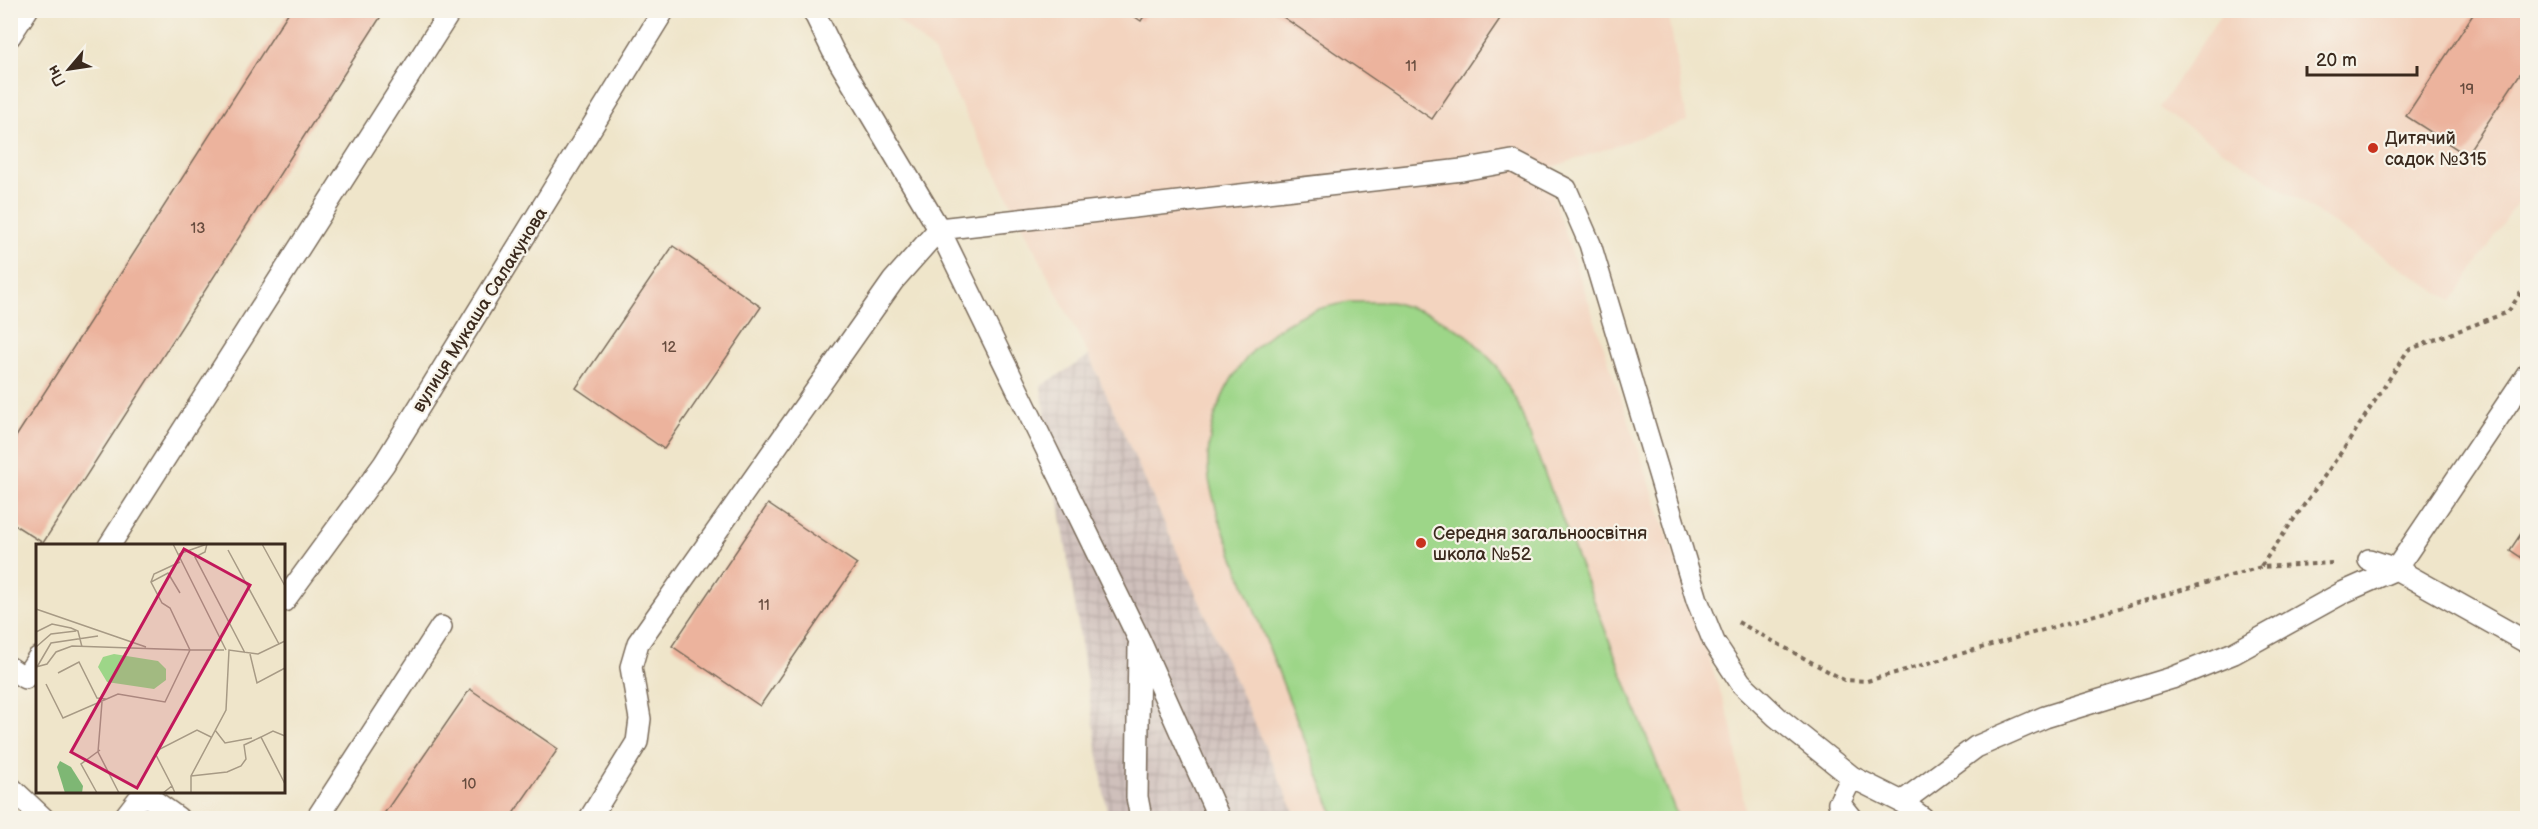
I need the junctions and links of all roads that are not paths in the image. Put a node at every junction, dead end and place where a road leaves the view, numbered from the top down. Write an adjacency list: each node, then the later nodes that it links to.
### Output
1 (27, 10): 5 (lane)
2 (451, 10): 8 (lane)
3 (664, 10): 11 (lane, вулиця Мукаша Салакунова)
4 (813, 10): 6 (lane)
5 (10, 36)
6 (939, 229): 13 (lane); 17 (lane); 26 (lane)
7 (2528, 373): 10 (lane)
8 (110, 544)
9 (2369, 560): 10 (lane)
10 (2396, 569): 14 (lane); 21 (lane)
11 (285, 600)
12 (441, 627): 25 (lane)
13 (1139, 639): 27 (lane); 28 (lane)
14 (2528, 643)
15 (36, 661): 16 (lane)
16 (10, 668)
17 (1852, 777): 21 (lane); 29 (lane)
18 (10, 787): 22 (lane)
19 (142, 793): 23 (lane)
20 (144, 793): 24 (lane)
21 (1902, 801): 30 (lane)
22 (44, 819)
23 (124, 819)
24 (178, 819)
25 (317, 819)
26 (590, 819)
27 (1141, 819)
28 (1219, 819)
29 (1851, 819)
30 (1923, 819)

